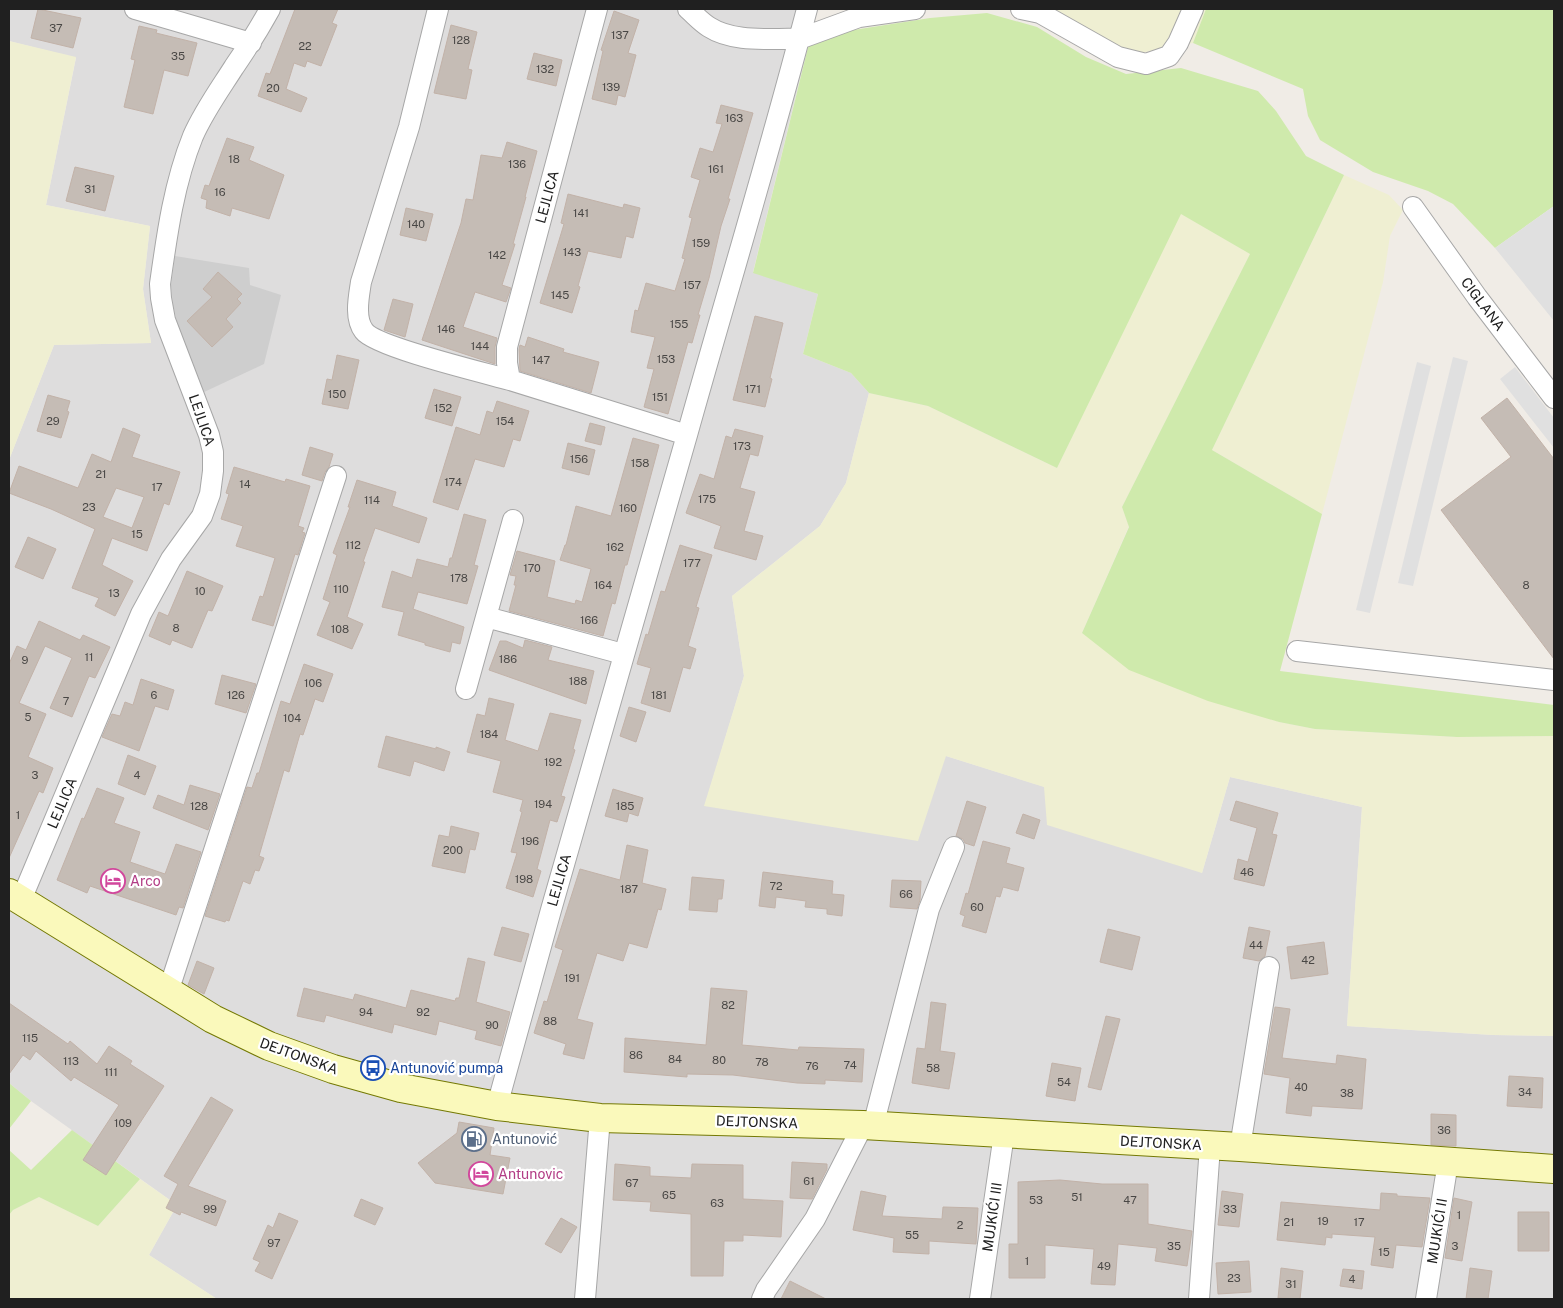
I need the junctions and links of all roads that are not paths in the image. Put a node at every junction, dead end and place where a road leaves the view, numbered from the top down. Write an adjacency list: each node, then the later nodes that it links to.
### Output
1 (135, 9): 11 (street)
2 (270, 9): 11 (street, LEJLICA)
3 (438, 9): 13 (street)
4 (597, 9): 13 (street, LEJLICA)
5 (688, 9): 10 (street)
6 (807, 9): 10 (street, LEJLICA)
7 (915, 9): 10 (street)
8 (1022, 9): 9 (street)
9 (1193, 9)
10 (799, 39): 15 (street, LEJLICA)
11 (251, 43): 24 (street, LEJLICA)
12 (1413, 207): 14 (street, CIGLANA)
13 (510, 380): 15 (street)
14 (1554, 398)
15 (688, 436): 20 (street, LEJLICA)
16 (336, 476): 26 (street)
17 (512, 520): 18 (street)
18 (486, 617): 20 (street); 22 (street)
19 (1297, 650): 21 (street)
20 (623, 654): 27 (street, LEJLICA)
21 (1554, 680)
22 (466, 689)
23 (954, 847): 29 (street)
24 (15, 897): 26 (main road, DEJTONSKA)
25 (1269, 967): 32 (street)
26 (168, 992): 27 (main road, DEJTONSKA)
27 (498, 1106): 28 (main road, DEJTONSKA)
28 (600, 1118): 29 (main road, DEJTONSKA); 35 (street)
29 (868, 1125): 30 (main road, DEJTONSKA); 36 (street)
30 (1004, 1134): 31 (main road, DEJTONSKA); 37 (street, MUJKIĆI III)
31 (1210, 1146): 32 (main road, DEJTONSKA); 38 (street)
32 (1240, 1147): 33 (main road, DEJTONSKA)
33 (1448, 1162): 34 (main road, DEJTONSKA); 39 (street, MUJKIĆI II)
34 (1554, 1169)
35 (585, 1299)
36 (762, 1299)
37 (980, 1299)
38 (1199, 1299)
39 (1426, 1299)

